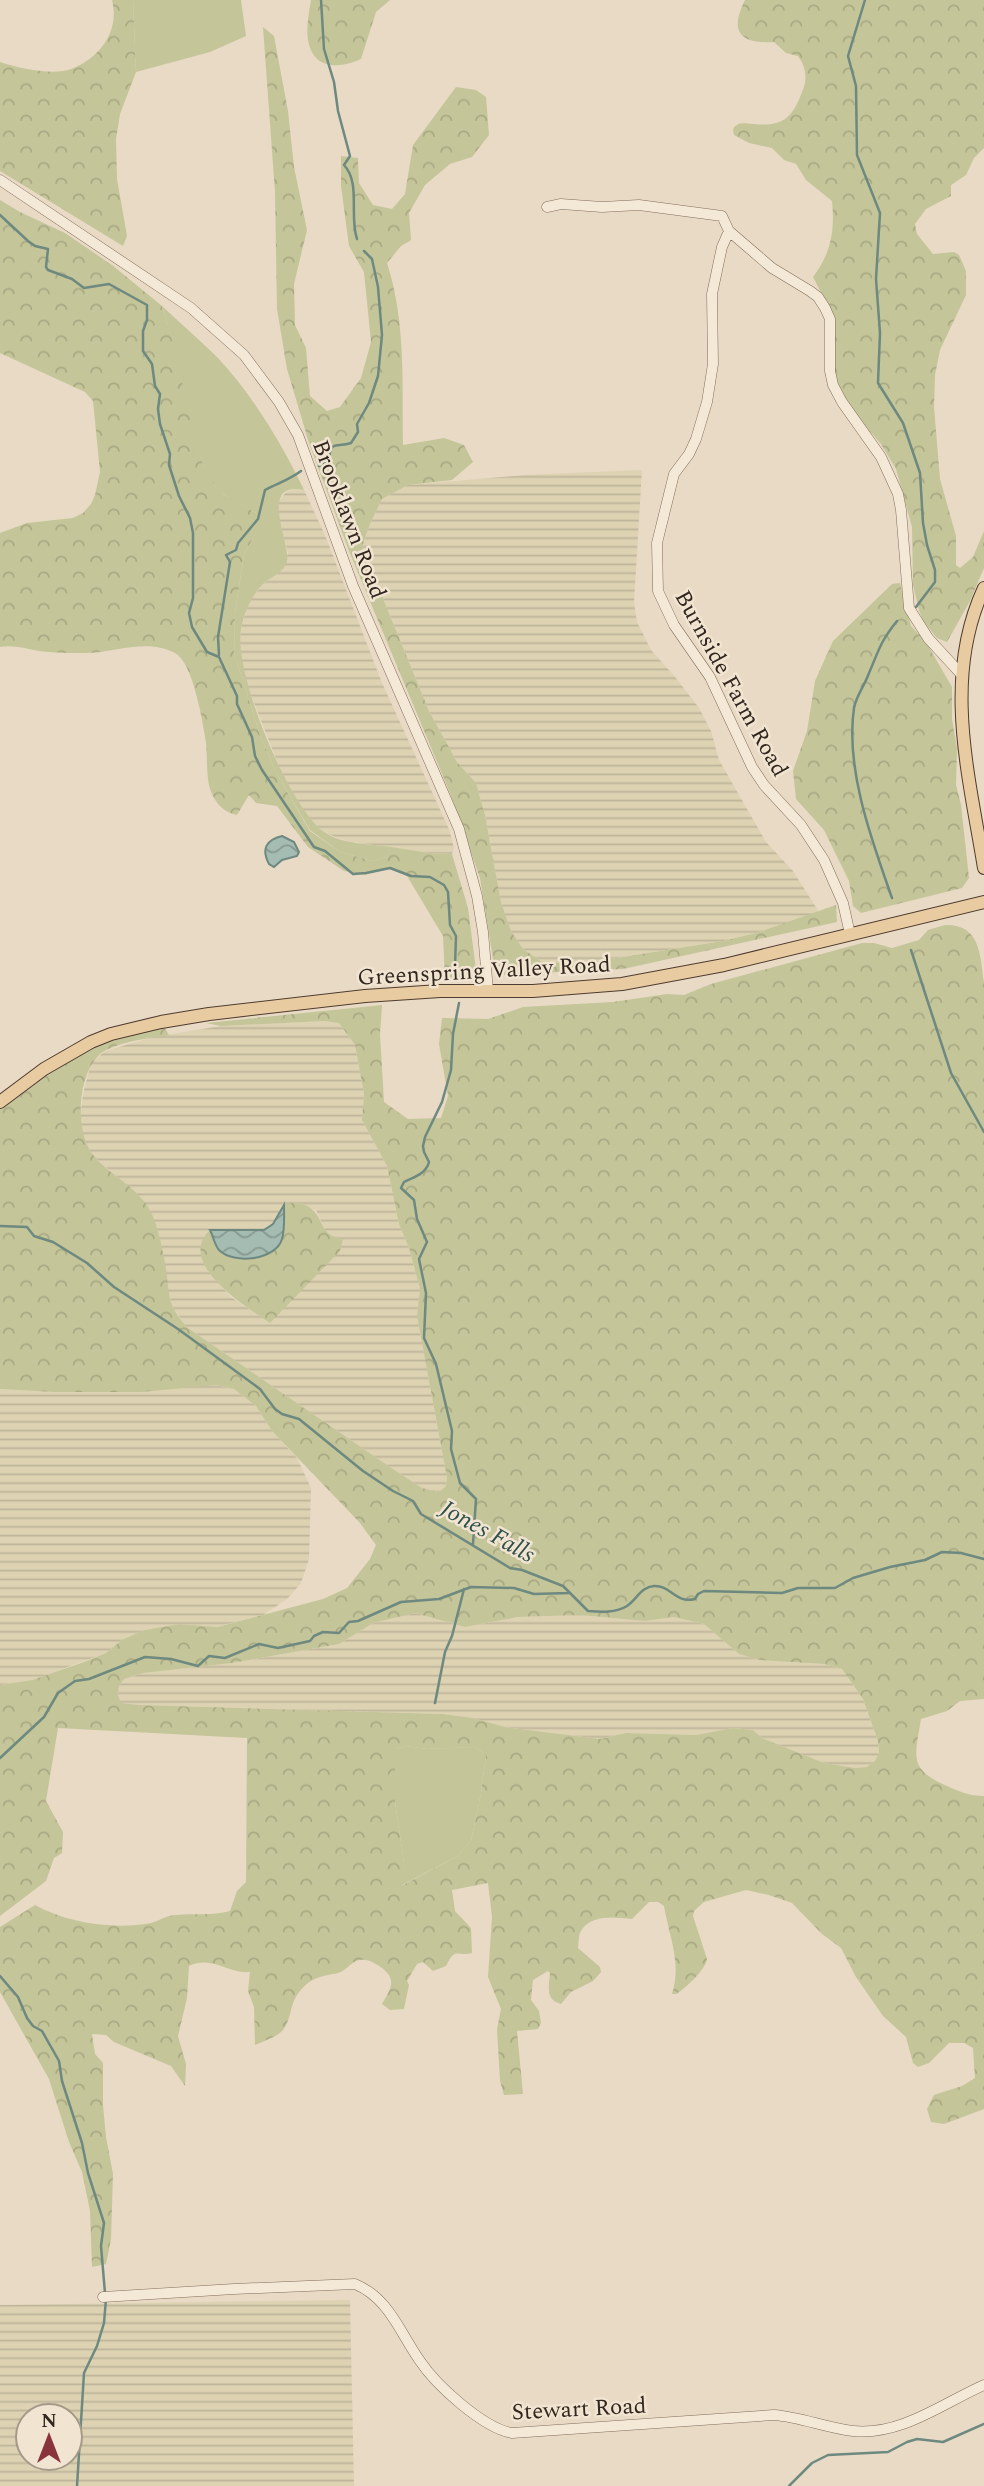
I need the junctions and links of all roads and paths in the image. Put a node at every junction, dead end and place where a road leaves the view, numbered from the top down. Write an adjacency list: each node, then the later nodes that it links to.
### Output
1 (0, 180): 9 (street, Brooklawn Road)
2 (547, 207): 3 (street)
3 (729, 231): 5 (street); 8 (street, Burnside Farm Road)
4 (984, 588): 5 (main road)
5 (961, 674): 6 (main road)
6 (984, 868)
7 (984, 902): 8 (main road, Greenspring Valley Road)
8 (850, 934): 9 (main road, Greenspring Valley Road)
9 (488, 991): 10 (main road, Greenspring Valley Road)
10 (0, 1102)
11 (106, 2297): 12 (street, Stewart Road)
12 (984, 2385)

